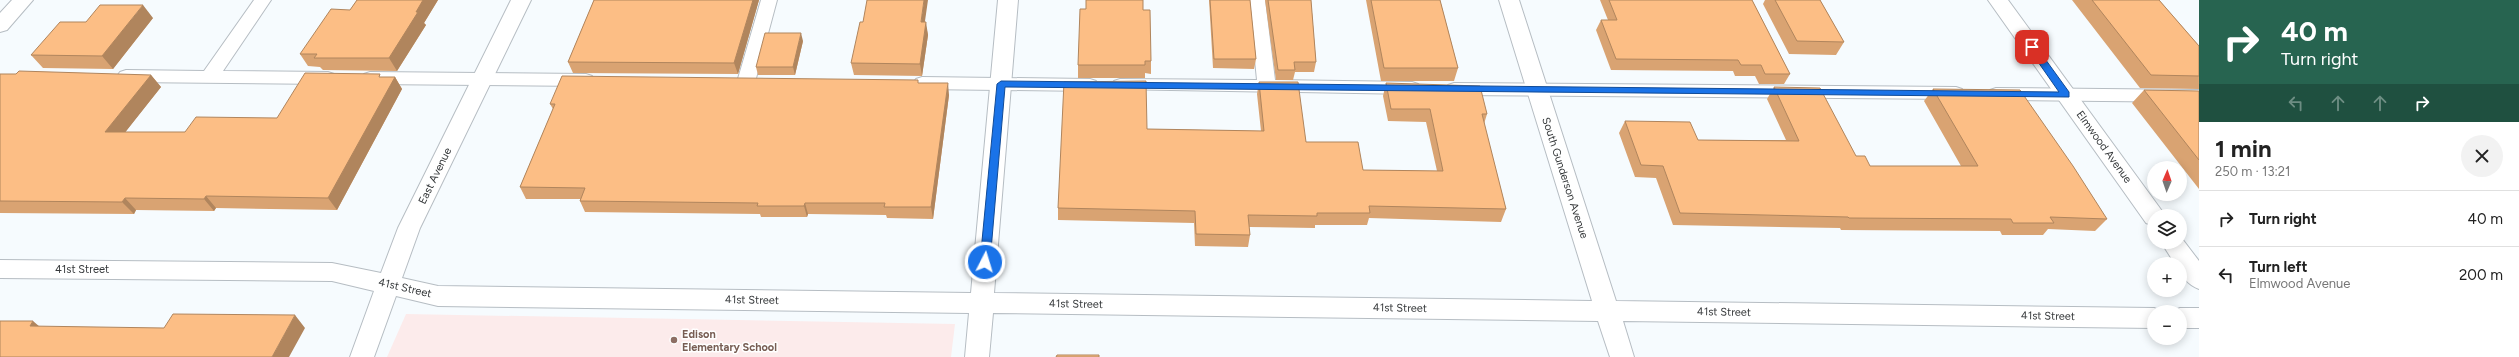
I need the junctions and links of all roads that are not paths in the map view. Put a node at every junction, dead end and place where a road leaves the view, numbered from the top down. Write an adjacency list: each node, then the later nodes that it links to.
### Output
1 (22, 0): 9 (street)
2 (263, 0): 11 (lane)
3 (521, 0): 12 (street, East Avenue)
4 (769, 0): 14 (lane)
5 (1008, 0): 16 (street)
6 (1257, 0): 17 (lane)
7 (1509, 0): 18 (street, South Gunderson Avenue)
8 (1998, 0): 19 (street, Elmwood Avenue)
9 (0, 25)
10 (108, 76): 11 (lane)
11 (209, 77): 12 (lane)
12 (482, 79): 13 (lane); 25 (street, East Avenue)
13 (605, 80)
14 (746, 82)
15 (903, 83): 16 (lane)
16 (1001, 84): 17 (lane); 26 (street)
17 (1267, 87): 18 (lane)
18 (1537, 89): 19 (lane); 27 (street, South Gunderson Avenue)
19 (2066, 95): 20 (lane); 21 (street, Elmwood Avenue)
20 (2199, 96)
21 (2148, 209)
22 (2177, 249): 24 (street)
23 (0, 269): 25 (street, 41st Street)
24 (2199, 279)
25 (390, 285): 26 (street, 41st Street); 31 (street, East Avenue)
26 (982, 303): 27 (street, 41st Street); 32 (street)
27 (1607, 311): 28 (street, 41st Street); 33 (street, South Gunderson Avenue)
28 (2147, 318)
29 (2187, 318): 30 (street)
30 (2199, 318)
31 (362, 357)
32 (977, 357)
33 (1622, 357)

